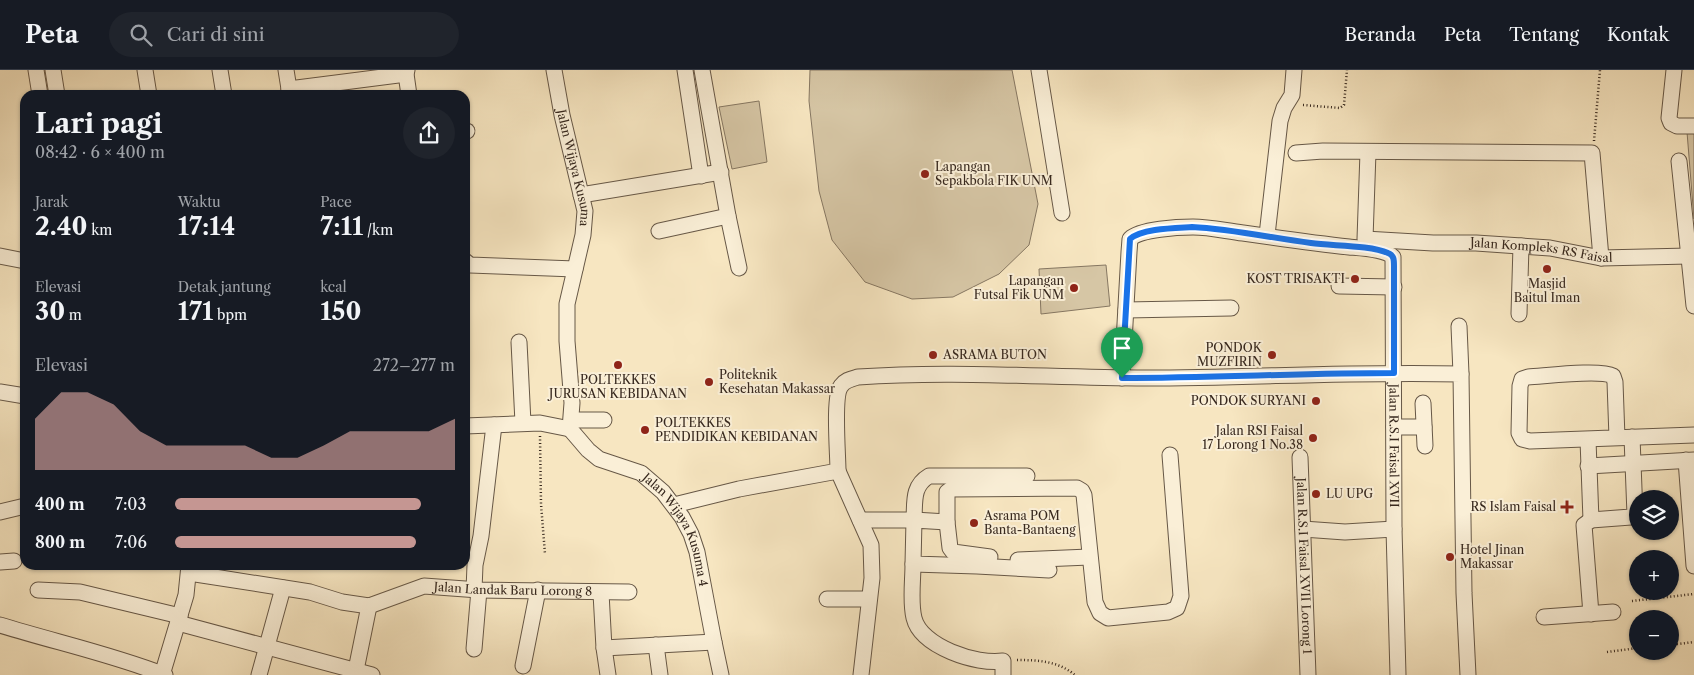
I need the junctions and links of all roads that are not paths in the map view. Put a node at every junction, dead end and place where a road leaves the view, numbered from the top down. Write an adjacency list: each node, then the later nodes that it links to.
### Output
1 (36, 70): 14 (street)
2 (53, 70): 15 (street)
3 (145, 70): 16 (street)
4 (220, 70): 17 (street)
5 (286, 70): 18 (street)
6 (554, 70): 27 (street, Jalan Wijaya Kusuma)
7 (685, 70): 26 (street)
8 (702, 70): 25 (street)
9 (1040, 70): 28 (street)
10 (1294, 70): 32 (street)
11 (1674, 70): 21 (street)
12 (406, 72): 13 (street); 20 (street)
13 (350, 88): 19 (street)
14 (39, 90)
15 (56, 90)
16 (148, 90)
17 (223, 90)
18 (290, 90)
19 (320, 90)
20 (408, 90)
21 (1694, 126)
22 (1368, 152): 23 (street); 33 (street); 37 (street)
23 (1296, 153)
24 (1679, 161): 36 (street)
25 (721, 172): 26 (street); 29 (street)
26 (701, 176): 27 (street)
27 (581, 195): 41 (street, Jalan Wijaya Kusuma)
28 (1062, 213)
29 (728, 216): 31 (street); 40 (street)
30 (1283, 229): 33 (street, Jalan Kompleks RS Faisal)
31 (659, 231)
32 (1267, 235): 43 (street, Jalan R.S.I Faisal XVII); 46 (street)
33 (1365, 240): 34 (street, Jalan Kompleks RS Faisal)
34 (1521, 246): 37 (street, Jalan Kompleks RS Faisal); 47 (street)
35 (0, 256): 38 (street)
36 (1689, 256): 37 (street, Jalan Kompleks RS Faisal); 44 (street)
37 (1602, 258)
38 (20, 260)
39 (470, 264): 41 (street)
40 (739, 268)
41 (575, 269): 58 (street, Jalan Wijaya Kusuma)
42 (1339, 286): 43 (street)
43 (1394, 287): 50 (street, Jalan R.S.I Faisal XVII)
44 (1694, 306)
45 (1231, 308): 46 (street)
46 (1126, 310): 52 (street)
47 (1519, 314)
48 (1459, 326): 51 (street)
49 (519, 342): 57 (street)
50 (1394, 373): 51 (street); 52 (street); 61 (street, Jalan R.S.I Faisal XVII)
51 (1461, 374): 120 (street)
52 (1122, 378): 72 (street)
53 (0, 392): 54 (street)
54 (20, 395)
55 (1423, 403): 62 (street)
56 (604, 420): 58 (street)
57 (523, 423): 58 (street); 59 (street)
58 (571, 424): 74 (street, Jalan Wijaya Kusuma 4)
59 (494, 425): 60 (street); 91 (street)
60 (470, 426)
61 (1394, 427): 62 (street); 82 (street, Jalan R.S.I Faisal XVII)
62 (1424, 427): 66 (street)
63 (1694, 435): 64 (street)
64 (1625, 438): 65 (street); 65 (street); 70 (street)
65 (1588, 440): 71 (street)
66 (1425, 446)
67 (1170, 455): 83 (street)
68 (1300, 457): 81 (street, Jalan R.S.I Faisal XVII Lorong 1)
69 (1690, 460): 70 (street); 85 (street)
70 (1633, 463): 71 (street); 79 (street)
71 (1588, 466): 79 (street)
72 (838, 471): 74 (street); 77 (street)
73 (1027, 476): 78 (street)
74 (674, 505): 103 (street, Jalan Wijaya Kusuma 4)
75 (20, 507): 76 (street)
76 (0, 512)
77 (860, 520): 78 (street); 95 (street)
78 (914, 520): 80 (street); 84 (street)
79 (1591, 520): 99 (street)
80 (947, 522): 83 (street); 83 (street)
81 (1303, 529): 82 (street); 118 (street, Jalan R.S.I Faisal XVII Lorong 1)
82 (1394, 529): 119 (street, Jalan R.S.I Faisal XVII)
83 (1089, 557)
84 (913, 564): 88 (street); 109 (street)
85 (1694, 566)
86 (189, 570): 101 (street)
87 (194, 570): 89 (street)
88 (1049, 570)
89 (283, 588): 97 (street); 105 (street)
90 (38, 590): 101 (street)
91 (476, 590): 92 (street, Jalan Landak Baru Lorong 8); 97 (street, Jalan Landak Baru Lorong 8); 107 (street)
92 (538, 590): 94 (street, Jalan Landak Baru Lorong 8); 108 (street)
93 (629, 592): 94 (street, Jalan Landak Baru Lorong 8)
94 (601, 593): 106 (street, Jalan Landak Baru Lorong 8)
95 (869, 599): 96 (street); 117 (street)
96 (827, 600)
97 (369, 606): 110 (street)
98 (1613, 612): 99 (street)
99 (1591, 614): 100 (street)
100 (1544, 618)
101 (179, 620): 105 (street); 111 (street)
102 (0, 625): 111 (street)
103 (714, 642): 104 (street); 116 (street, Jalan Wijaya Kusuma 4)
104 (656, 645): 106 (street); 115 (street)
105 (267, 648): 110 (street); 112 (street)
106 (604, 648): 114 (street, Jalan Landak Baru Lorong 8)
107 (474, 649)
108 (523, 666)
109 (1003, 668)
110 (356, 670): 113 (street)
111 (163, 675)
112 (259, 675)
113 (372, 675)
114 (608, 675)
115 (660, 675)
116 (721, 675)
117 (861, 675)
118 (1308, 675)
119 (1398, 675)
120 (1468, 675)

